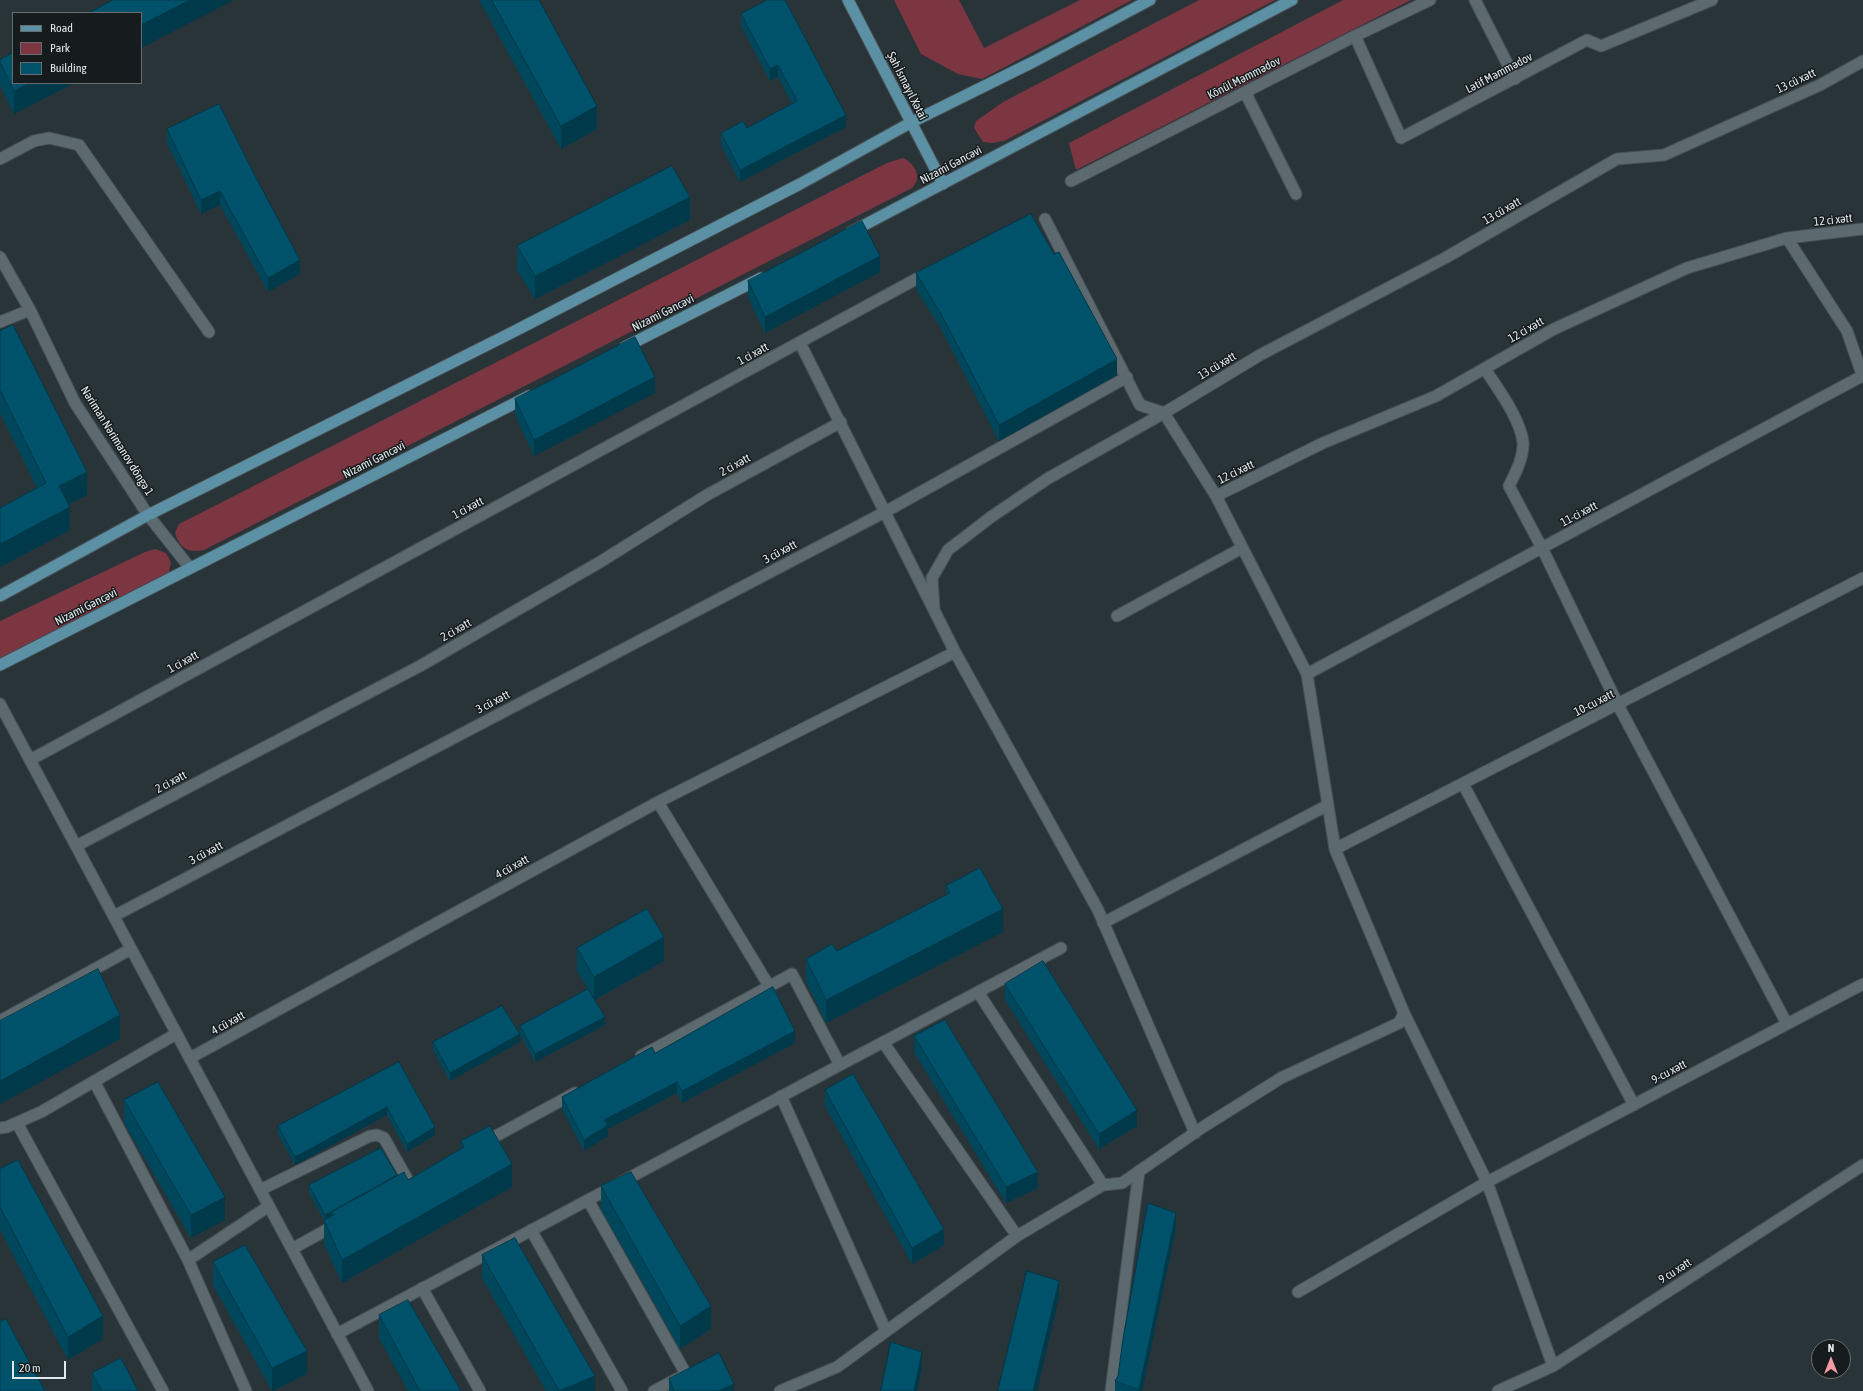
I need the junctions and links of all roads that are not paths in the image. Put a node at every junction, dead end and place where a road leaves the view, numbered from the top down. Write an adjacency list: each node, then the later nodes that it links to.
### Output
1 (848, 0): 11 (main road, Şah İsmayıl Xətai)
2 (1150, 0): 11 (main road)
3 (1292, 0): 14 (main road, Nizami Gəncəvi)
4 (1430, 0): 7 (street, Könül Məmmədov)
5 (1475, 0): 9 (street)
6 (1712, 0): 9 (street, Lətif Məmmədov)
7 (1355, 36): 9 (street, Lətif Məmmədov); 10 (street, Könül Məmmədov)
8 (1863, 61): 32 (street, 13 cü xətt)
9 (1515, 79)
10 (1245, 92): 13 (street, Könül Məmmədov); 15 (street)
11 (912, 122): 14 (main road, Şah İsmayıl Xətai); 36 (main road)
12 (0, 160): 25 (street)
13 (1071, 181)
14 (943, 184): 19 (main road, Nizami Gəncəvi)
15 (1296, 194)
16 (1045, 219): 29 (street)
17 (1863, 229): 18 (street, 12 ci xətt)
18 (1787, 238): 28 (street, 12 ci xətt); 30 (street)
19 (838, 239)
20 (0, 257): 23 (street, Nəriman Nərimanov döngə 1)
21 (768, 274): 27 (main road, Nizami Gəncəvi)
22 (918, 278): 26 (street, 1 ci xətt)
23 (30, 310): 24 (street); 36 (street, Nəriman Nərimanov döngə 1)
24 (0, 322)
25 (209, 332)
26 (800, 343): 33 (street); 49 (street, 1 ci xətt)
27 (615, 352)
28 (1485, 368): 34 (street, 12 ci xətt); 38 (street)
29 (1127, 377): 32 (street); 35 (street, 3 cü xətt)
30 (1863, 377): 38 (street, 11-ci xətt)
31 (538, 391): 39 (main road, Nizami Gəncəvi)
32 (1164, 413): 34 (street); 42 (street, 13 cü xətt)
33 (841, 422): 35 (street); 53 (street, 2 ci xətt)
34 (1216, 496): 37 (street)
35 (885, 512): 42 (street); 55 (street, 3 cü xətt)
36 (148, 515): 39 (street, Nəriman Nərimanov döngə 1); 41 (main road)
37 (1242, 548): 43 (street); 46 (street)
38 (1542, 548): 46 (street, 11-ci xətt); 48 (street)
39 (190, 568): 45 (main road, Nizami Gəncəvi)
40 (1863, 578): 48 (street, 10-cu xətt)
41 (0, 596)
42 (934, 609): 44 (street)
43 (1117, 616)
44 (955, 652): 51 (street, 4 cü xətt); 56 (street)
45 (0, 665)
46 (1307, 674): 52 (street)
47 (0, 704): 49 (street)
48 (1618, 705): 50 (street, 10-cu xətt); 64 (street)
49 (30, 760): 53 (street)
50 (1463, 784): 54 (street, 10-cu xətt); 73 (street)
51 (658, 802): 60 (street); 67 (street, 4 cü xətt)
52 (1328, 805): 54 (street); 56 (street)
53 (76, 846): 55 (street)
54 (1336, 849): 62 (street)
55 (114, 916): 58 (street)
56 (1104, 923): 76 (street)
57 (1062, 948): 61 (street)
58 (131, 949): 63 (street); 65 (street)
59 (1863, 984): 64 (street, 9-cu xətt)
60 (769, 986): 68 (street); 69 (street)
61 (978, 992): 66 (street); 82 (street)
62 (1404, 1013): 76 (street); 80 (street)
63 (0, 1021)
64 (1787, 1024): 73 (street, 9-cu xətt)
65 (176, 1034): 67 (street); 70 (street)
66 (883, 1042): 69 (street); 88 (street)
67 (190, 1058): 83 (street)
68 (631, 1062)
69 (840, 1065): 72 (street)
70 (94, 1082): 74 (street); 90 (street)
71 (583, 1089): 77 (street)
72 (781, 1096): 84 (street); 93 (street)
73 (1634, 1105): 80 (street, 9-cu xətt)
74 (16, 1123): 75 (street); 96 (street)
75 (0, 1128)
76 (1195, 1133): 79 (street)
77 (472, 1149)
78 (1863, 1165): 95 (street, 9 cu xətt)
79 (1139, 1171): 82 (street); 103 (street)
80 (1488, 1182): 92 (street, 9-cu xətt); 95 (street)
81 (410, 1184): 83 (street)
82 (1102, 1185): 88 (street)
83 (260, 1190): 85 (street)
84 (588, 1200): 87 (street); 101 (street)
85 (269, 1206): 89 (street); 90 (street)
86 (348, 1218): 89 (street)
87 (531, 1230): 91 (street); 100 (street)
88 (1017, 1236): 93 (street)
89 (292, 1249): 94 (street)
90 (188, 1260): 97 (street)
91 (422, 1288): 94 (street); 99 (street)
92 (1298, 1292)
93 (886, 1331): 102 (street)
94 (338, 1334): 98 (street)
95 (1553, 1366): 104 (street, 9 cu xətt)
96 (163, 1391)
97 (246, 1391)
98 (368, 1391)
99 (480, 1391)
100 (622, 1391)
101 (654, 1391)
102 (780, 1391)
103 (1111, 1391)
104 (1498, 1391)

